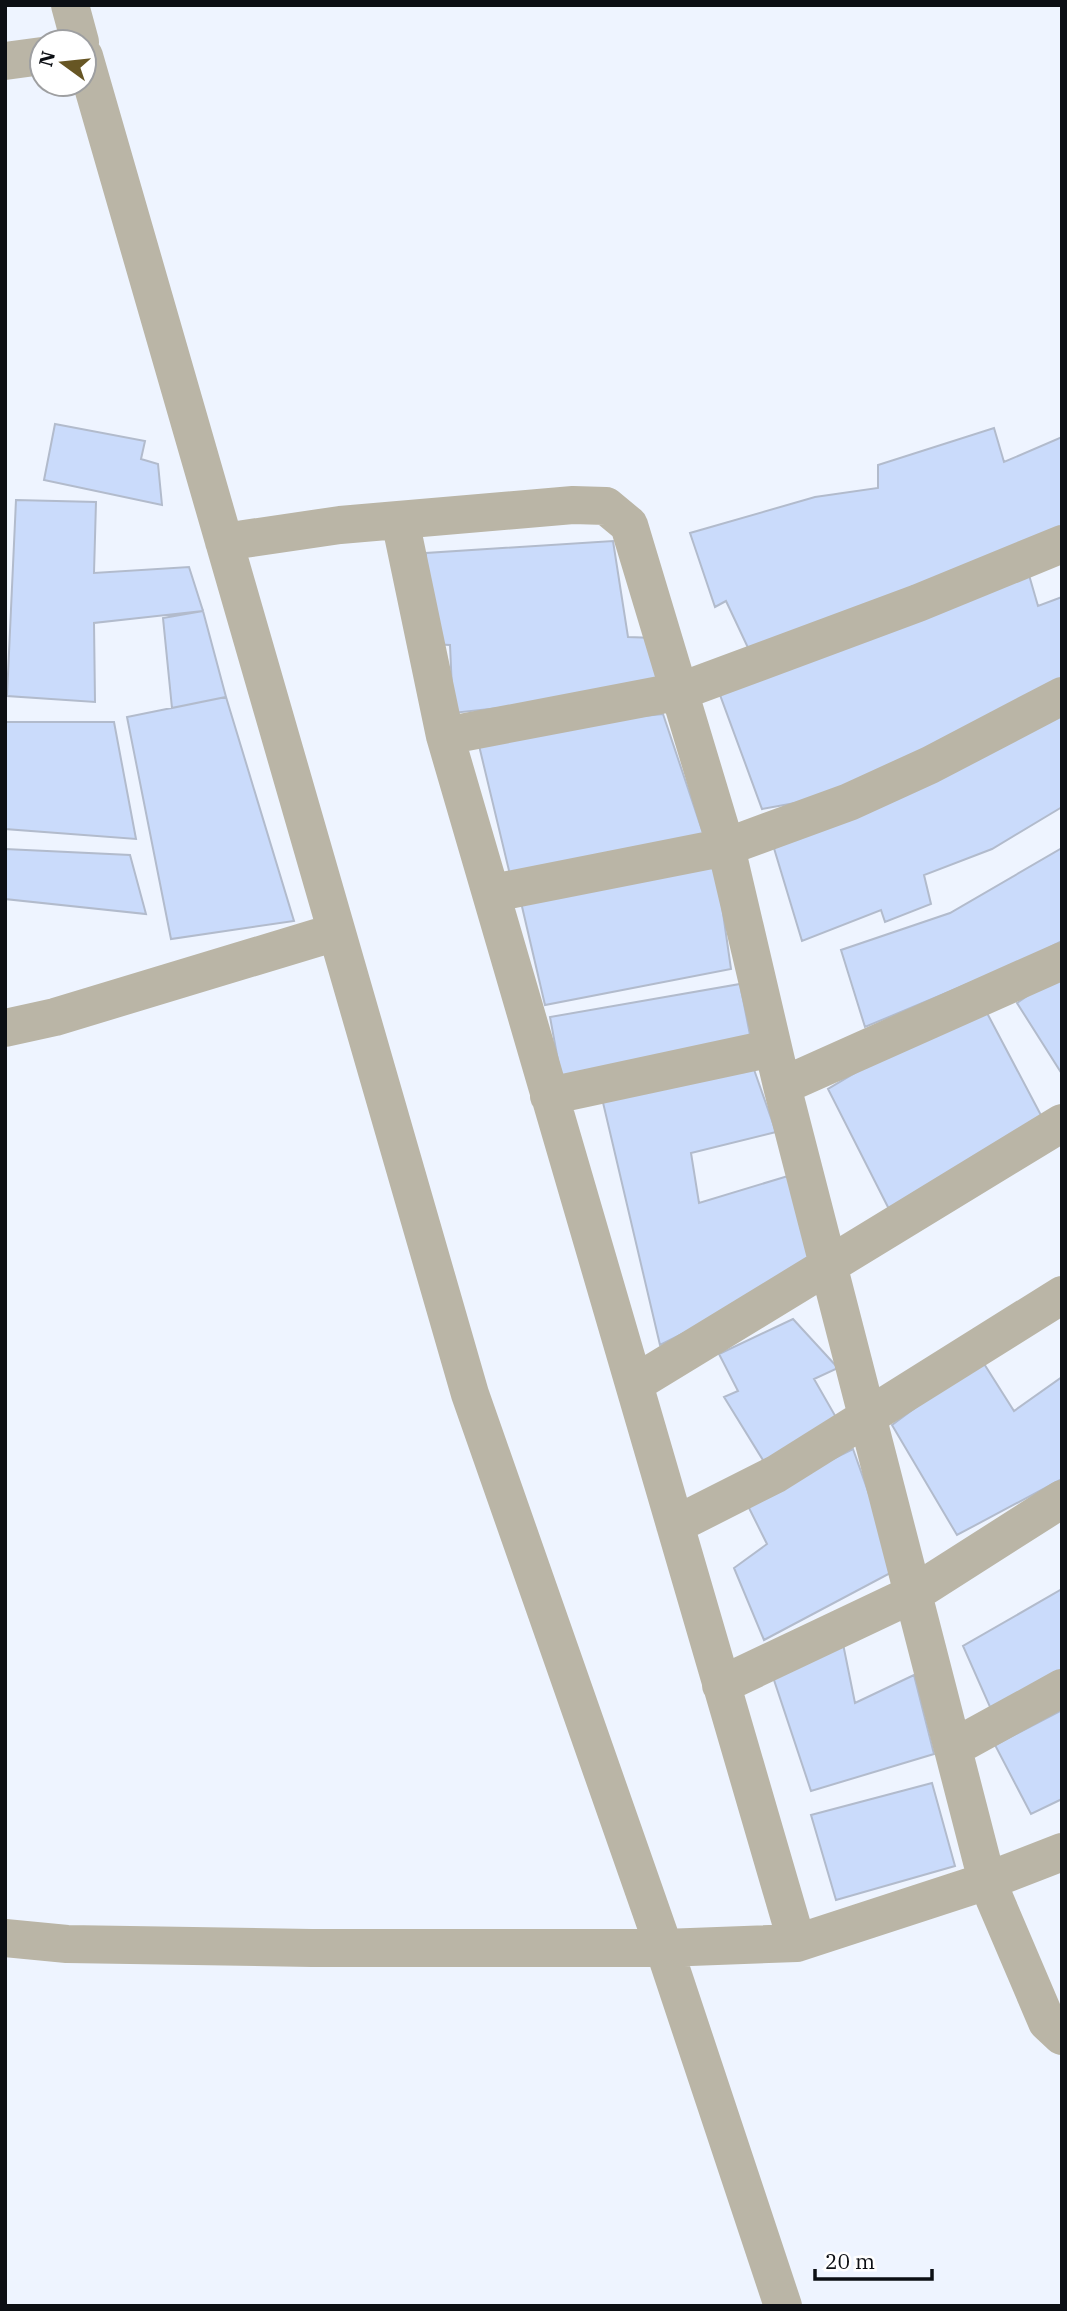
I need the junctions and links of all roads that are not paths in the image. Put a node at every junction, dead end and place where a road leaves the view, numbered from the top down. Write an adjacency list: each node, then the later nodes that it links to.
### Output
1 (70, 5): 2 (street)
2 (76, 28)
3 (28, 58): 4 (street)
4 (5, 61)
5 (96, 98): 7 (street)
6 (400, 520): 7 (street); 9 (street); 11 (street)
7 (224, 542): 14 (street)
8 (1062, 544): 9 (street)
9 (681, 691): 11 (street); 12 (street)
10 (1062, 696): 12 (street)
11 (446, 736): 13 (street)
12 (726, 847): 13 (street); 17 (street)
13 (493, 893): 19 (street)
14 (336, 932): 16 (street); 35 (street)
15 (1062, 961): 18 (street)
16 (5, 1028)
17 (773, 1048): 18 (street); 19 (street)
18 (782, 1086): 21 (street)
19 (549, 1096): 23 (street)
20 (1062, 1123): 21 (street)
21 (829, 1265): 23 (street); 24 (street)
22 (1062, 1295): 24 (street)
23 (634, 1384): 26 (street)
24 (866, 1418): 26 (street); 27 (street)
25 (1062, 1499): 27 (street)
26 (675, 1525): 28 (street)
27 (913, 1594): 28 (street); 30 (street)
28 (721, 1685): 34 (street)
29 (1062, 1688): 30 (street)
30 (953, 1748): 32 (street)
31 (1062, 1852): 32 (street)
32 (987, 1881): 34 (street); 36 (street)
33 (5, 1938): 35 (street)
34 (797, 1942): 35 (street)
35 (664, 1948): 37 (street)
36 (1062, 2036)
37 (783, 2306)

